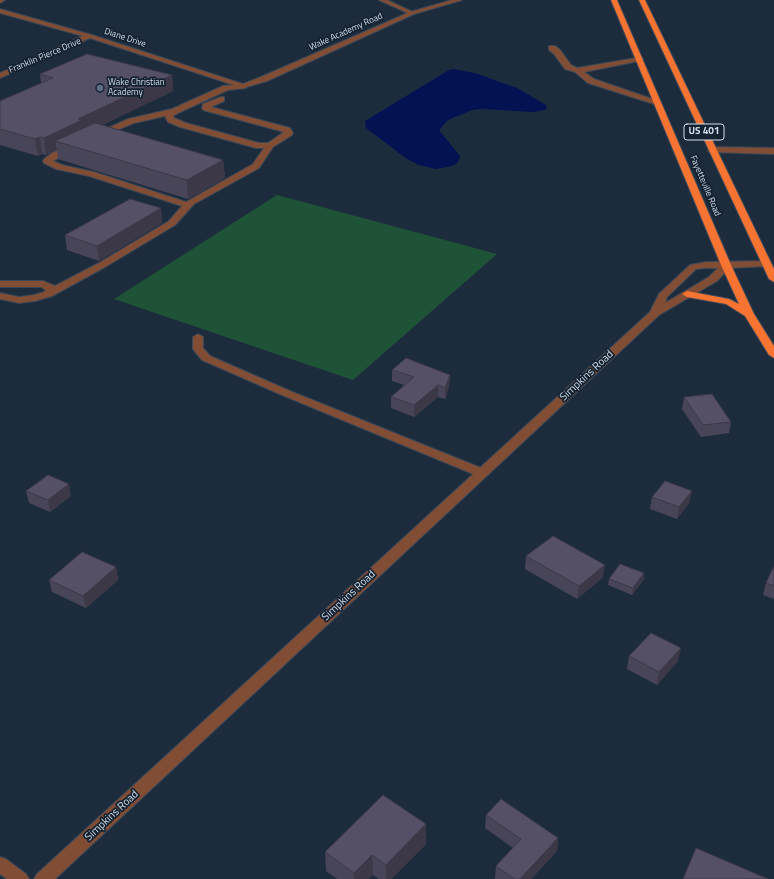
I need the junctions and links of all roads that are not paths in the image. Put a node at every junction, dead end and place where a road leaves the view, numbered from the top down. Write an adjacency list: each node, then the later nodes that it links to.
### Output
1 (382, 0): 6 (street)
2 (459, 0): 6 (street, Wake Academy Road)
3 (614, 0): 9 (highway, Fayetteville Road / US 401)
4 (642, 0): 18 (highway, Fayetteville Road / US 401)
5 (0, 10): 7 (street, Diane Drive)
6 (412, 13): 12 (street, Wake Academy Road)
7 (90, 36): 11 (street, Franklin Pierce Drive); 12 (street, Diane Drive)
8 (552, 48): 10 (street)
9 (639, 59): 10 (street); 13 (highway, Fayetteville Road / US 401)
10 (575, 70): 13 (street)
11 (0, 76)
12 (240, 86): 14 (street, Wake Academy Road); 17 (street)
13 (657, 102): 22 (highway, Fayetteville Road / US 401)
14 (175, 111): 15 (street, Wake Academy Road); 17 (street)
15 (92, 138)
16 (80, 143): 20 (street)
17 (270, 145): 20 (street)
18 (712, 150): 19 (street); 21 (highway, Fayetteville Road / US 401)
19 (774, 151)
20 (188, 205): 25 (street)
21 (766, 264): 22 (street, Simpkins Road); 23 (highway, Fayetteville Road / US 401)
22 (726, 265): 26 (street, Simpkins Road); 28 (street, Simpkins Road); 29 (highway, Fayetteville Road / US 401)
23 (774, 279)
24 (0, 284): 25 (street)
25 (48, 294): 27 (street)
26 (686, 294): 28 (street, Simpkins Road); 29 (highway)
27 (0, 296)
28 (655, 313): 32 (street, Simpkins Road)
29 (749, 314): 31 (highway, Fayetteville Road / US 401)
30 (198, 338): 32 (street)
31 (774, 355)
32 (482, 473): 35 (street, Simpkins Road)
33 (0, 864): 34 (street)
34 (20, 879)
35 (43, 879)

